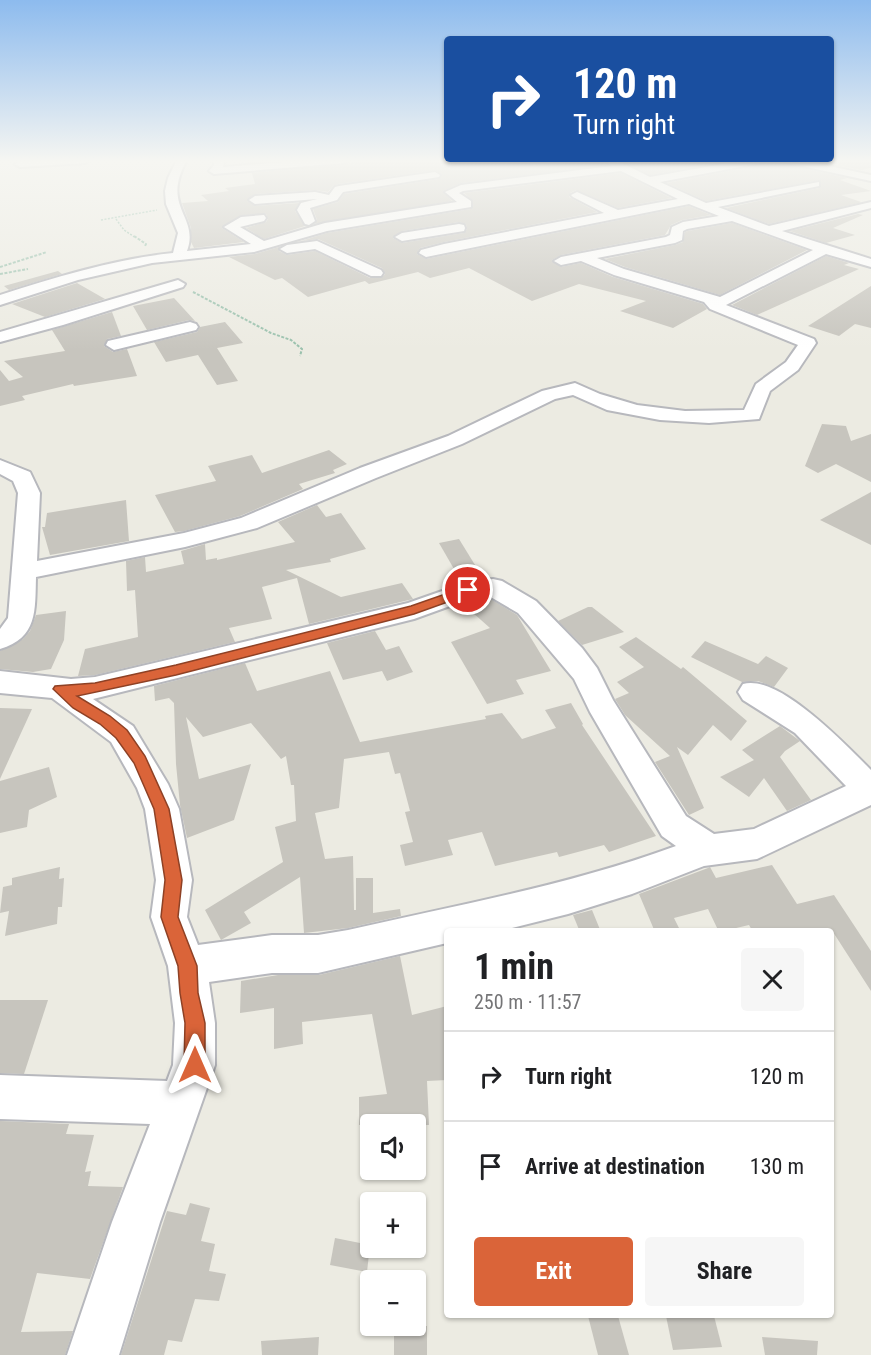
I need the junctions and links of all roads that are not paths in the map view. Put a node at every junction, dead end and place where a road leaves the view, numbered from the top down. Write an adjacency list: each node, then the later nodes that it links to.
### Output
1 (180, 223): 16 (street)
2 (239, 223): 12 (street)
3 (353, 223): 11 (street)
4 (567, 223): 15 (street)
5 (699, 223): 17 (street)
6 (752, 223): 9 (street)
7 (797, 223): 9 (street)
8 (474, 225): 10 (street)
9 (770, 230): 14 (street)
10 (402, 237)
11 (278, 242): 12 (street); 13 (street)
12 (263, 246): 16 (street)
13 (292, 248): 18 (street); 21 (street)
14 (825, 249): 20 (street); 26 (street)
15 (426, 254)
16 (178, 255): 24 (street)
17 (582, 257): 19 (street); 26 (street)
18 (258, 261)
19 (561, 261)
20 (871, 263)
21 (376, 273)
22 (183, 286): 23 (street)
23 (138, 295): 25 (street); 28 (street)
24 (0, 300)
25 (169, 300)
26 (711, 301): 31 (street)
27 (190, 327): 29 (street)
28 (0, 337)
29 (114, 345)
30 (0, 466): 31 (street)
31 (23, 572): 32 (street)
32 (0, 640)
33 (0, 682): 34 (street)
34 (60, 689): 37 (street); 38 (street)
35 (753, 692): 36 (street)
36 (870, 790): 37 (street)
37 (709, 850): 38 (street)
38 (187, 966): 40 (street)
39 (0, 1097): 40 (street)
40 (180, 1103): 41 (street)
41 (93, 1355)

